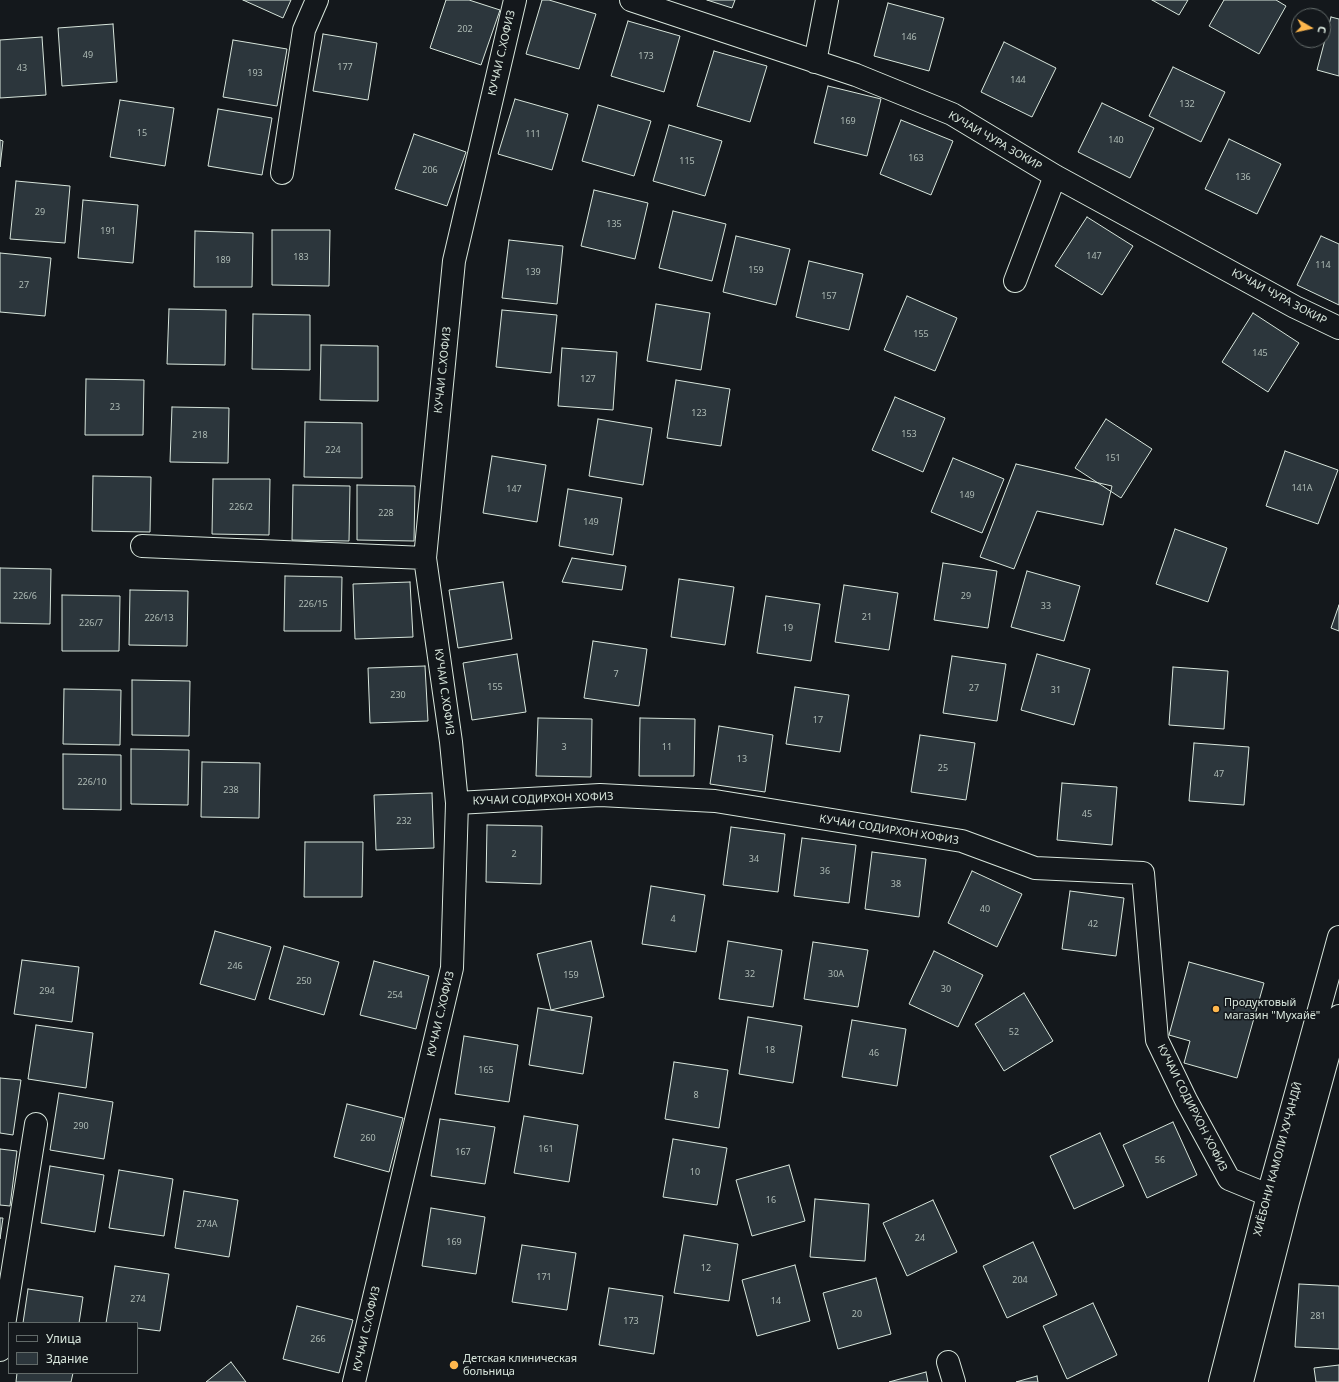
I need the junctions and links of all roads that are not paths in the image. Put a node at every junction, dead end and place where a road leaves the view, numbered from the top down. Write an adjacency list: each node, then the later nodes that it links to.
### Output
1 (317, 0): 6 (street)
2 (515, 0): 11 (street, КУЧАИ С.ХОФИЗ)
3 (631, 0): 5 (street, КУЧАИ ЧУРА ЗОКИР)
4 (827, 0): 5 (street)
5 (815, 62): 7 (street, КУЧАИ ЧУРА ЗОКИР)
6 (282, 173)
7 (1055, 176): 8 (street); 9 (street, КУЧАИ ЧУРА ЗОКИР)
8 (1015, 281)
9 (1339, 328)
10 (142, 546): 11 (street)
11 (425, 558): 12 (street, КУЧАИ С.ХОФИЗ)
12 (457, 803): 16 (street, КУЧАИ СОДИРХОН ХОФИЗ); 19 (street, КУЧАИ С.ХОФИЗ)
13 (1339, 936): 16 (street, ХИЁБОНИ КАМОЛИ ХУҶАНДӢ)
14 (1339, 1016): 21 (street, ХИЁБОНИ КАМОЛИ ХУҶАНДӢ)
15 (36, 1124): 17 (street)
16 (1268, 1195): 20 (street, ХИЁБОНИ КАМОЛИ ХУҶАНДӢ)
17 (4, 1295): 18 (street)
18 (0, 1350)
19 (354, 1382)
20 (1220, 1382)
21 (1242, 1382)

